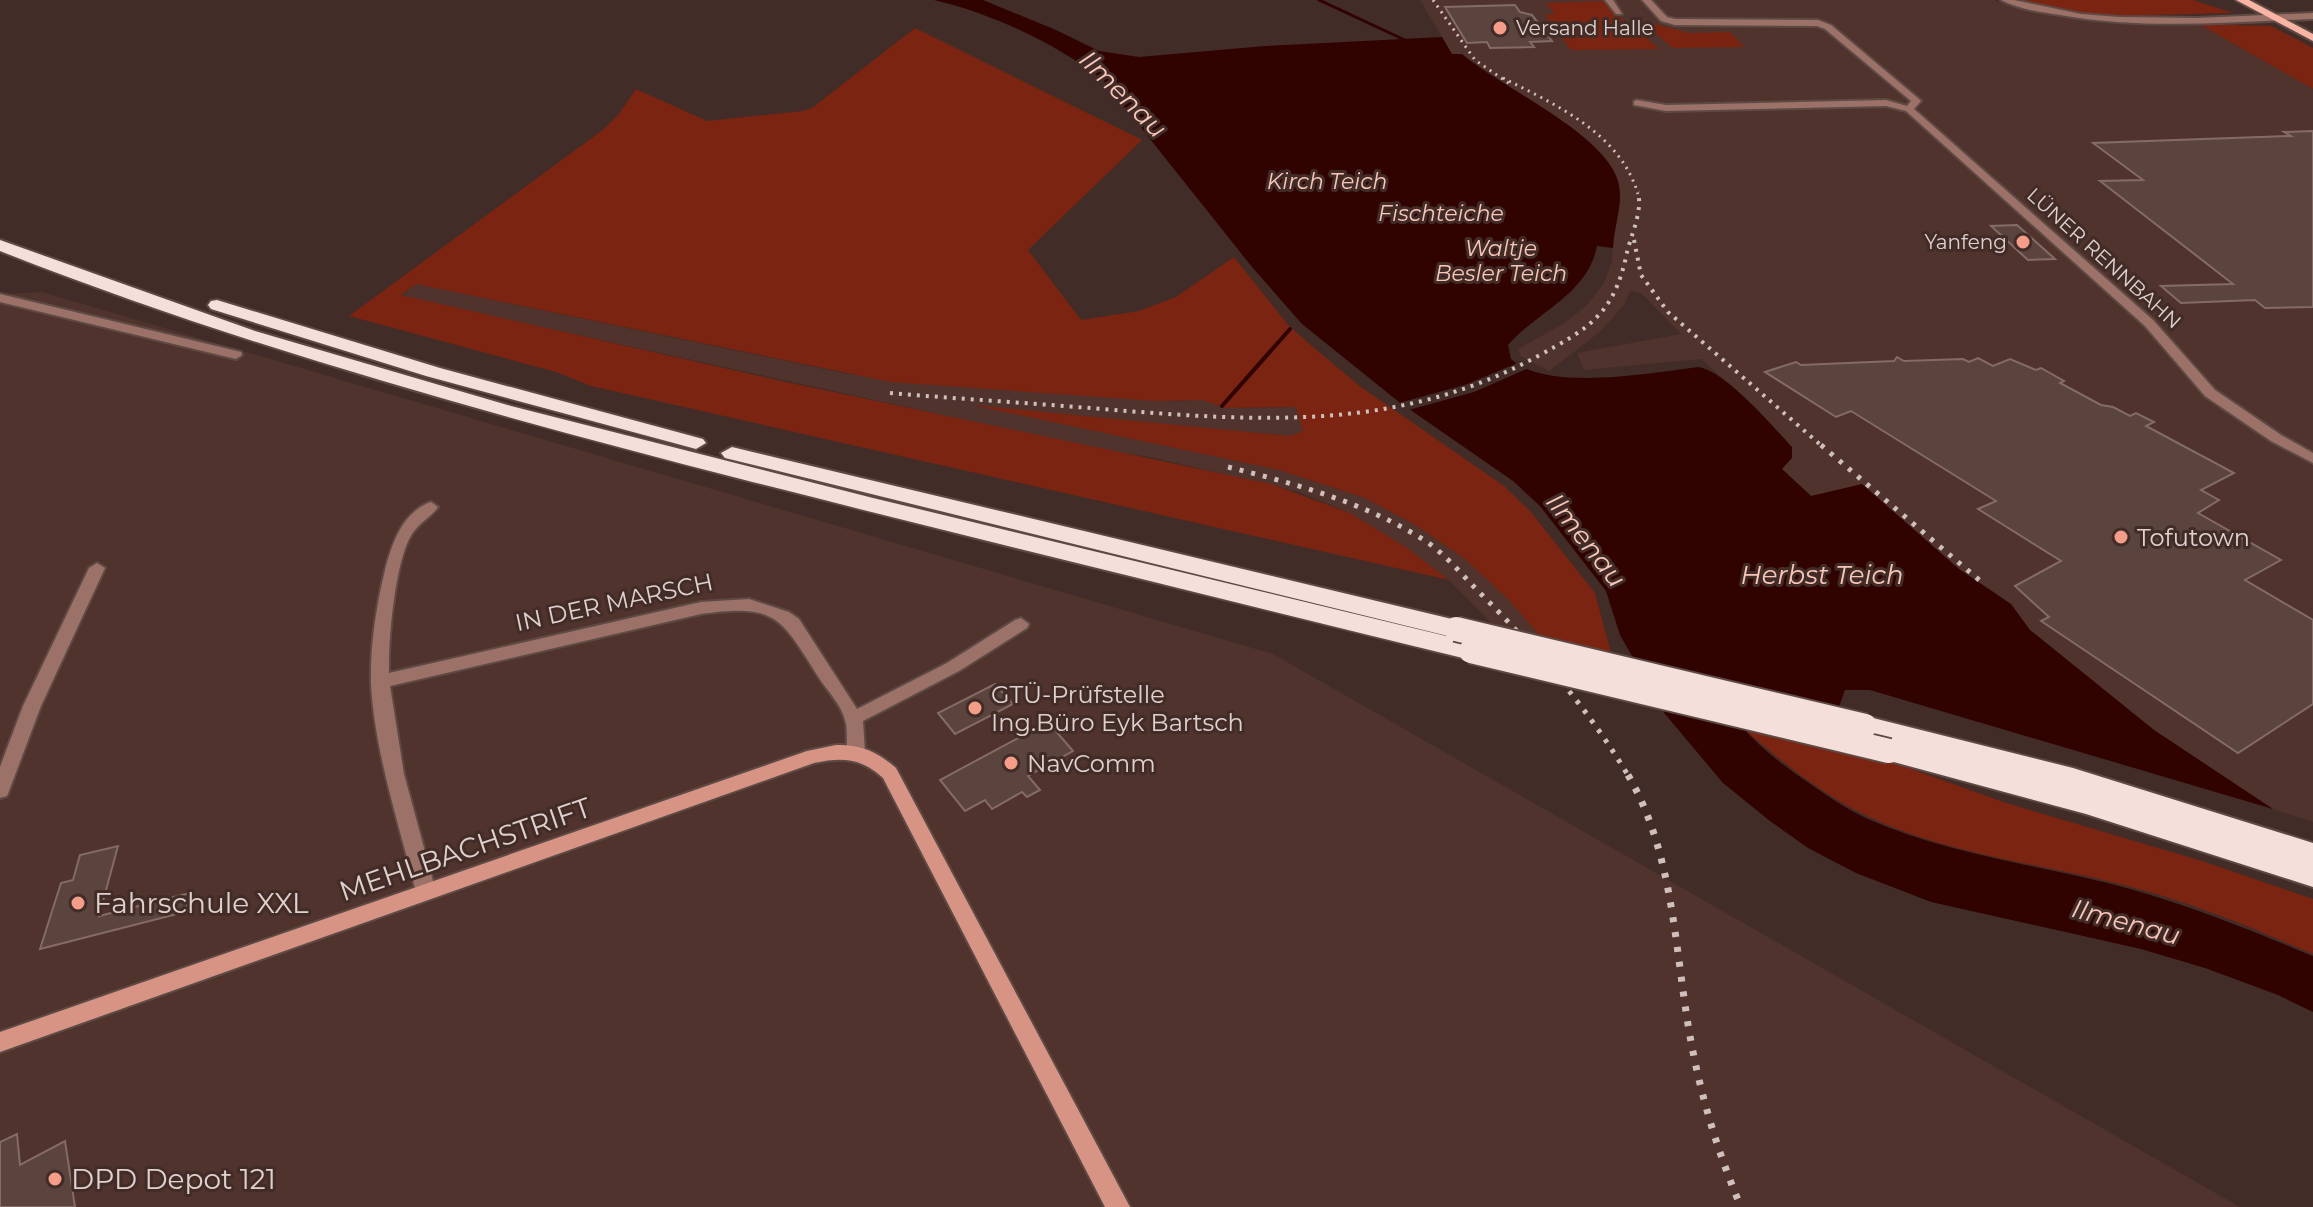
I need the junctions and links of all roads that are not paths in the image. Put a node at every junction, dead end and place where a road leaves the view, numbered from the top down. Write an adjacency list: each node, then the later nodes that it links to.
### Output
1 (1609, 0): 5 (street)
2 (1646, 0): 10 (street, LÜNER RENNBAHN)
3 (2005, 0): 7 (street)
4 (2241, 0): 7 (main road)
5 (1619, 12)
6 (2313, 16): 7 (street)
7 (2274, 17): 8 (main road)
8 (2313, 38)
9 (1637, 103): 10 (street)
10 (1909, 109): 15 (street, LÜNER RENNBAHN)
11 (0, 228): 19 (highway)
12 (0, 245): 19 (highway)
13 (0, 298): 14 (street)
14 (236, 355)
15 (2313, 459)
16 (431, 507): 20 (street)
17 (97, 568): 23 (street)
18 (1021, 624): 21 (street)
19 (1464, 640): 24 (highway, bridge); 25 (highway, bridge)
20 (379, 682): 21 (street, IN DER MARSCH); 26 (street)
21 (854, 718): 22 (street, IN DER MARSCH)
22 (856, 752): 26 (street, MEHLBACHSTRIFT); 28 (street)
23 (0, 791)
24 (2313, 855)
25 (2313, 875)
26 (426, 892): 27 (street, MEHLBACHSTRIFT)
27 (0, 1042)
28 (1118, 1207)

